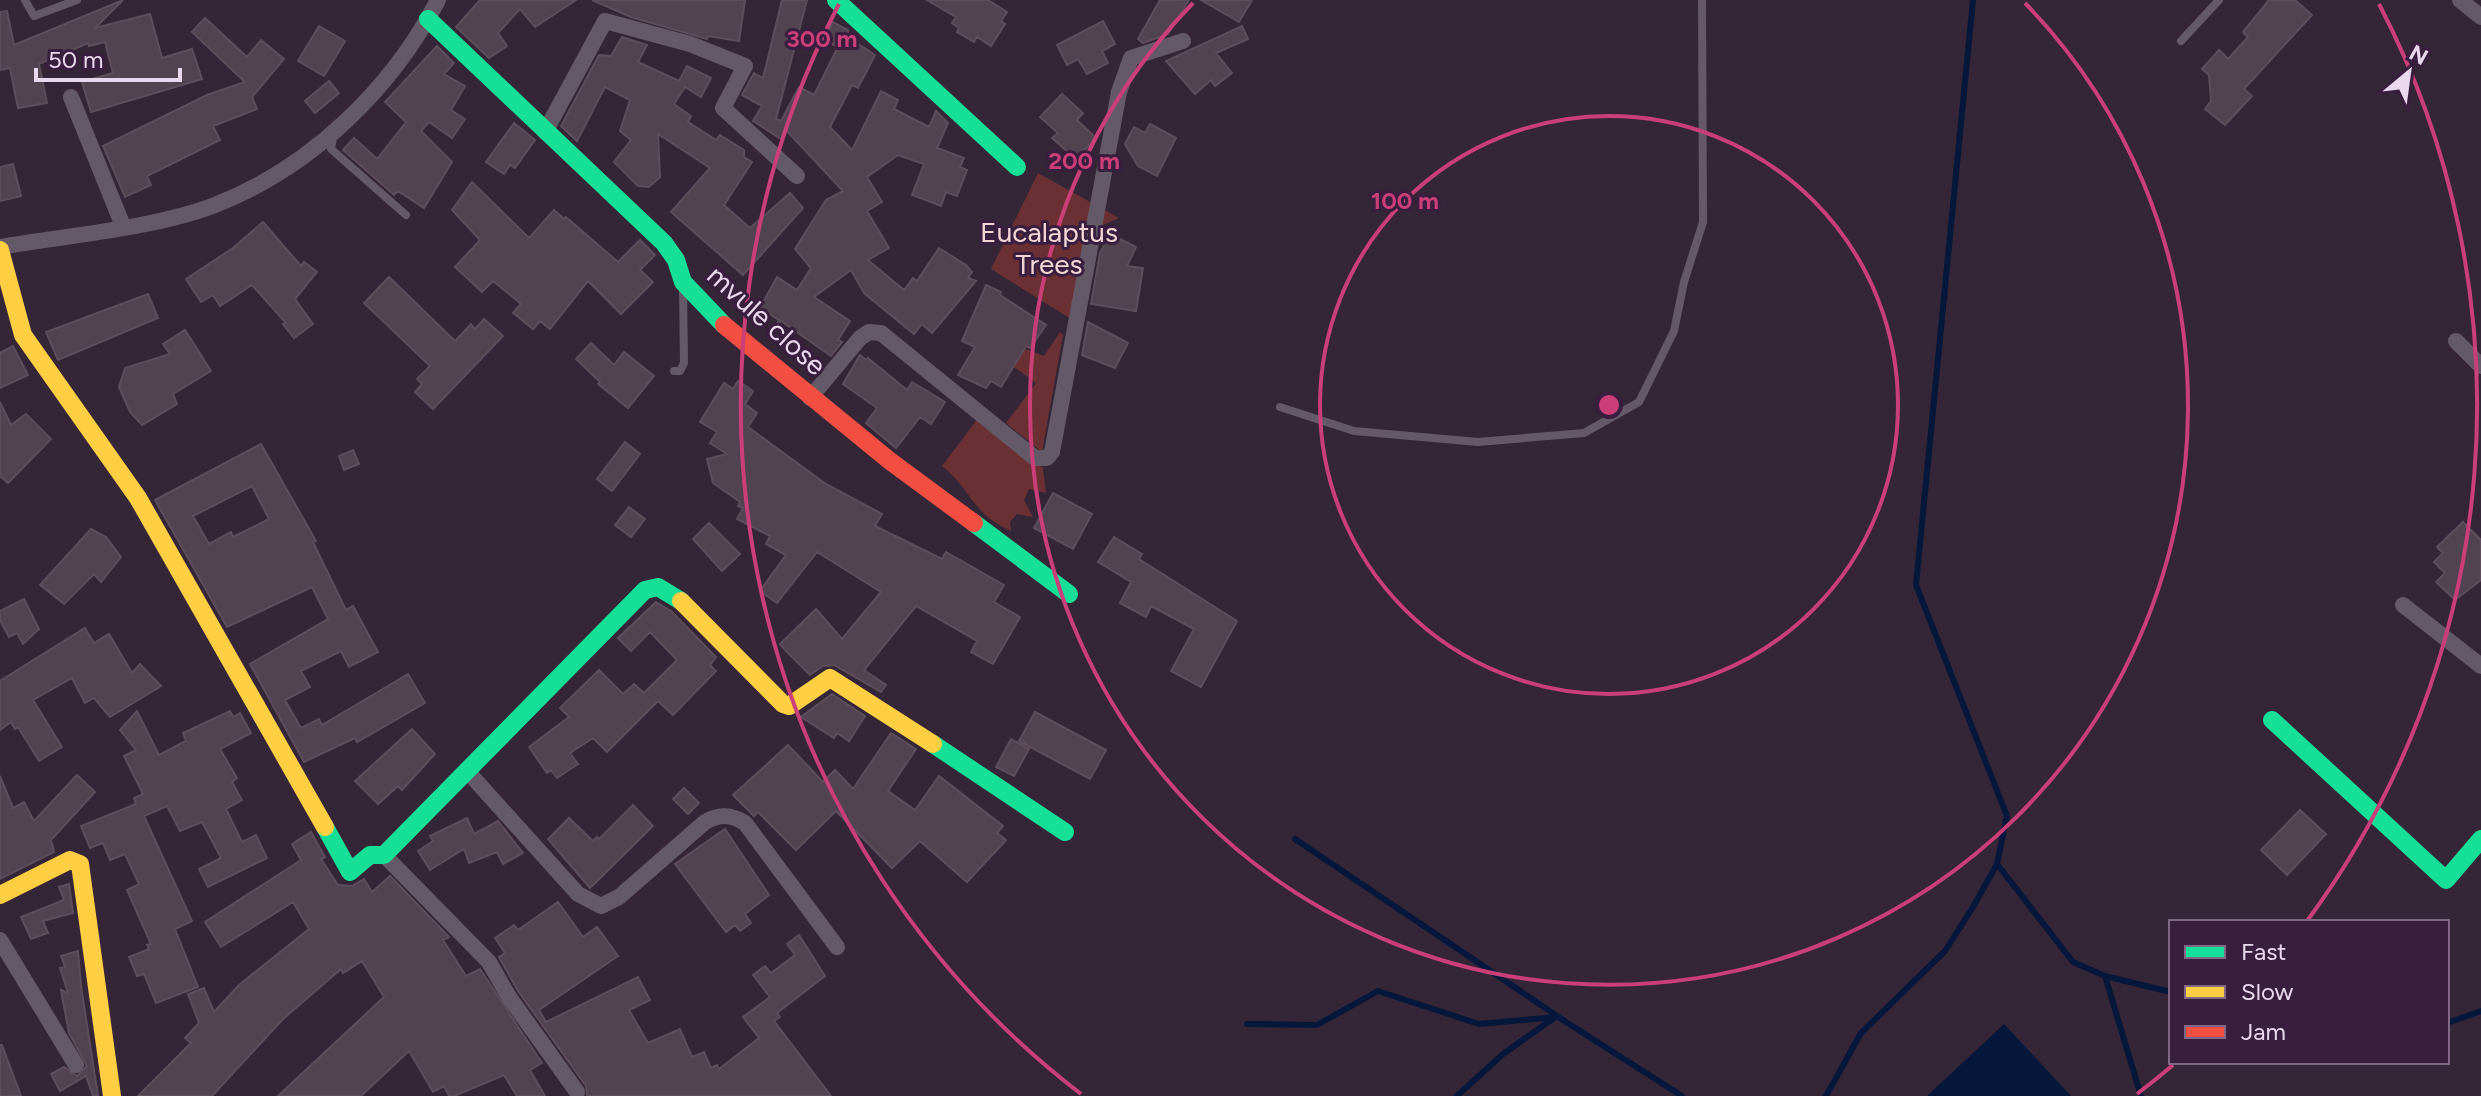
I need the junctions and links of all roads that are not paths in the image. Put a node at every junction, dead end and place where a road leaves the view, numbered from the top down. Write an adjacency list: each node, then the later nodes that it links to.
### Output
1 (25, 0): 2 (lane)
2 (77, 0)
3 (438, 0): 9 (street)
4 (836, 0): 15 (street)
5 (1702, 0): 25 (lane)
6 (2219, 0): 11 (lane)
7 (2460, 0): 8 (street)
8 (2481, 17)
9 (428, 19): 13 (street, mvule close); 14 (street)
10 (1183, 41): 24 (street)
11 (2181, 41)
12 (71, 97): 18 (street)
13 (545, 132): 16 (street); 20 (street, mvule close)
14 (333, 137): 17 (lane); 18 (street)
15 (1017, 167)
16 (797, 176)
17 (406, 215)
18 (123, 226): 19 (street)
19 (0, 248): 33 (street)
20 (683, 282): 23 (lane); 24 (street, mvule close)
21 (2456, 341): 22 (street)
22 (2481, 366)
23 (674, 371)
24 (810, 398): 26 (street, mvule close)
25 (1280, 407)
26 (1069, 594)
27 (2403, 605): 28 (street)
28 (2481, 666)
29 (2272, 720): 32 (street)
30 (468, 772): 31 (street); 33 (street); 36 (street)
31 (1065, 832)
32 (2481, 839)
33 (384, 855): 38 (street)
34 (0, 895): 39 (street)
35 (0, 940): 37 (street)
36 (837, 947)
37 (76, 1065)
38 (577, 1092)
39 (112, 1096)

